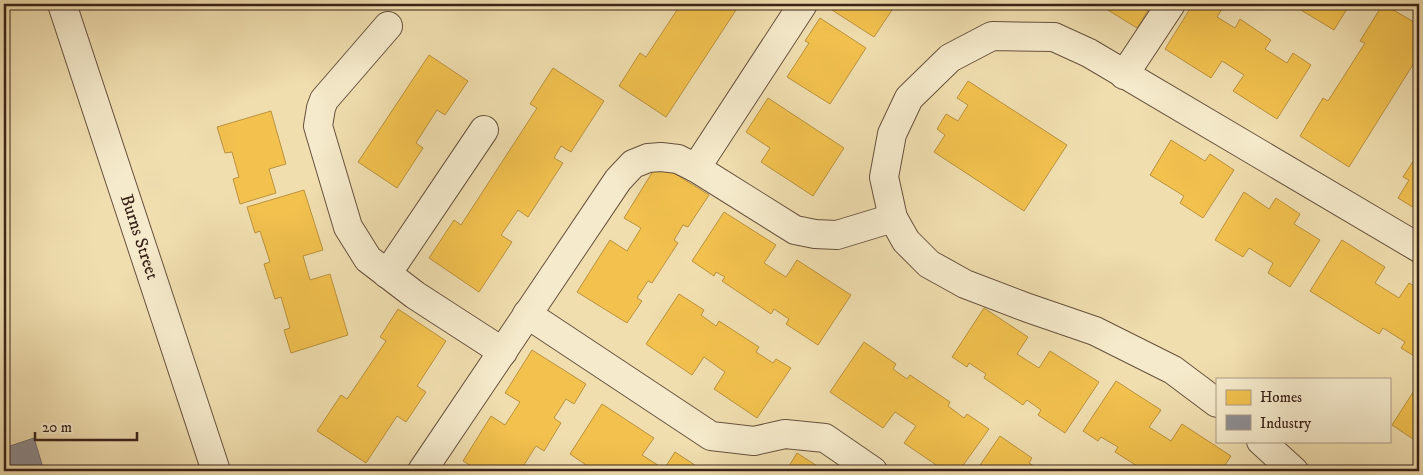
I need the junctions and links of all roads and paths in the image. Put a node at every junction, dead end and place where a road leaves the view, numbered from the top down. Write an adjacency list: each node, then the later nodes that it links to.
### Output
1 (62, 4): 15 (street, Burns Street)
2 (803, 4): 7 (street)
3 (1171, 4): 5 (street)
4 (388, 26): 10 (street)
5 (1124, 75): 8 (street); 9 (street)
6 (484, 130): 10 (street)
7 (696, 168): 8 (street); 11 (street)
8 (893, 218): 13 (street)
9 (1419, 248)
10 (387, 274): 12 (street)
11 (527, 314): 12 (street); 17 (street)
12 (503, 352): 16 (street)
13 (1216, 402)
14 (1262, 442): 18 (street)
15 (216, 471)
16 (422, 471)
17 (872, 471)
18 (1294, 471)

